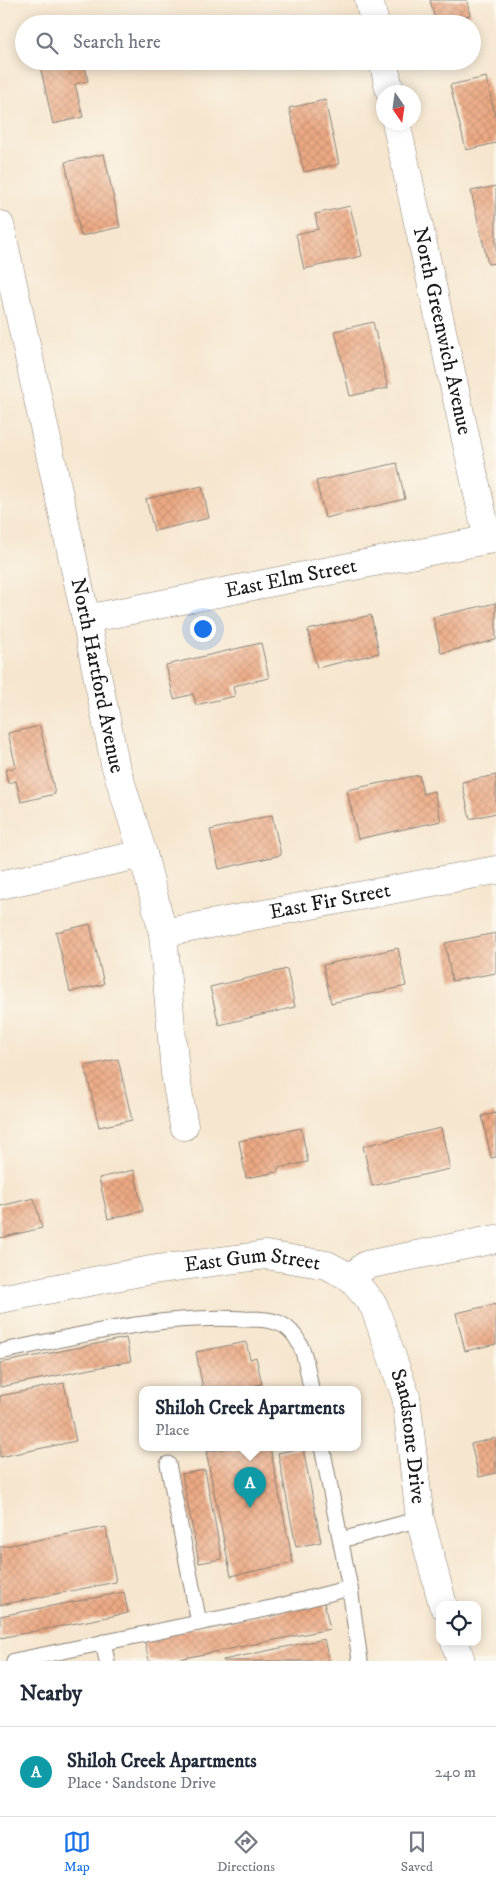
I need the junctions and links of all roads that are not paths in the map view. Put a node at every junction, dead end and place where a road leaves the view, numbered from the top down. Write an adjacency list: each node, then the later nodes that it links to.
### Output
1 (369, 0): 2 (street)
2 (373, 15)
3 (385, 70): 4 (street)
4 (388, 85)
5 (398, 130): 7 (street, North Greenwich Avenue)
6 (0, 225): 8 (street, North Hartford Avenue)
7 (492, 539): 8 (street, East Elm Street)
8 (86, 619): 9 (street, North Hartford Avenue)
9 (144, 854): 11 (street); 12 (street, North Hartford Avenue)
10 (496, 870): 12 (street, East Fir Street)
11 (0, 885)
12 (163, 933): 13 (street, North Hartford Avenue)
13 (184, 1126)
14 (496, 1239): 15 (street, East Gum Street)
15 (351, 1278): 16 (street, East Gum Street); 21 (street, Sandstone Drive)
16 (0, 1299)
17 (0, 1352): 18 (lane)
18 (310, 1386)
19 (323, 1451): 22 (lane)
20 (168, 1464): 25 (lane)
21 (420, 1519): 22 (lane); 24 (street, Sandstone Drive)
22 (341, 1540): 23 (lane)
23 (350, 1588): 25 (lane); 30 (lane)
24 (442, 1601)
25 (199, 1622): 26 (lane)
26 (103, 1642): 28 (lane); 29 (lane)
27 (456, 1646): 31 (street)
28 (14, 1661)
29 (107, 1661)
30 (360, 1661)
31 (461, 1661)

